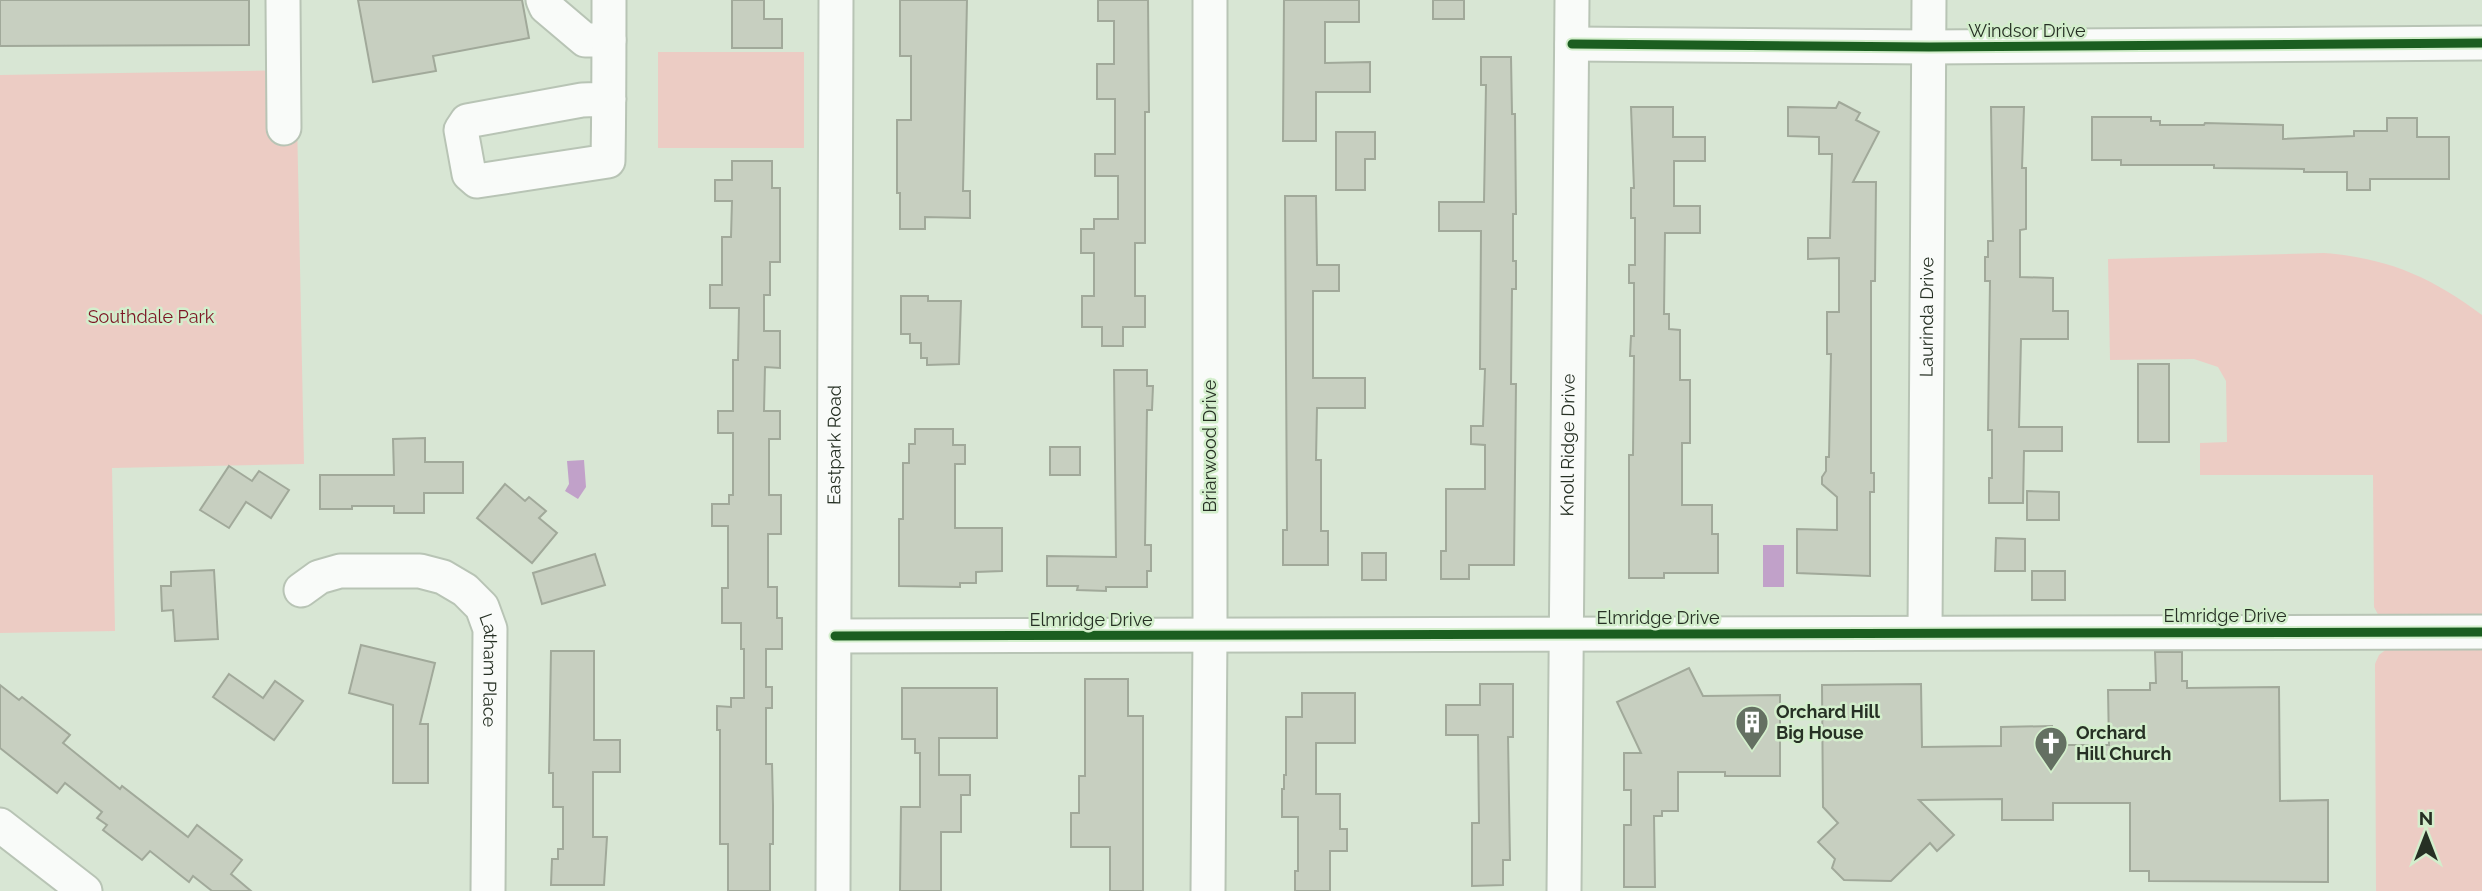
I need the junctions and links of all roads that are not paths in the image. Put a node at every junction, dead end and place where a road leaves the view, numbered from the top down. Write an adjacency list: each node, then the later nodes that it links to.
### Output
1 (283, 0): 13 (street)
2 (543, 0): 8 (street)
3 (609, 0): 8 (street)
4 (836, 0): 19 (street, Eastpark Road)
5 (1210, 0): 18 (street, Briarwood Drive)
6 (1572, 0): 10 (street, Knoll Ridge Drive)
7 (1929, 0): 11 (street, Laurinda Drive)
8 (610, 40): 12 (street)
9 (2482, 43): 11 (street, Windsor Drive)
10 (1572, 44): 11 (street, Windsor Drive); 17 (street, Knoll Ridge Drive)
11 (1929, 47): 15 (street, Laurinda Drive)
12 (609, 99)
13 (284, 128)
14 (301, 590): 22 (street, Latham Place)
15 (1925, 632): 16 (street, Elmridge Drive); 17 (street, Elmridge Drive)
16 (2482, 632)
17 (1567, 634): 18 (street, Elmridge Drive); 25 (street, Knoll Ridge Drive)
18 (1210, 635): 19 (street, Elmridge Drive); 24 (street, Briarwood Drive)
19 (835, 636): 23 (street, Eastpark Road)
20 (0, 825): 21 (street)
21 (85, 891)
22 (488, 891)
23 (834, 891)
24 (1208, 891)
25 (1564, 891)

